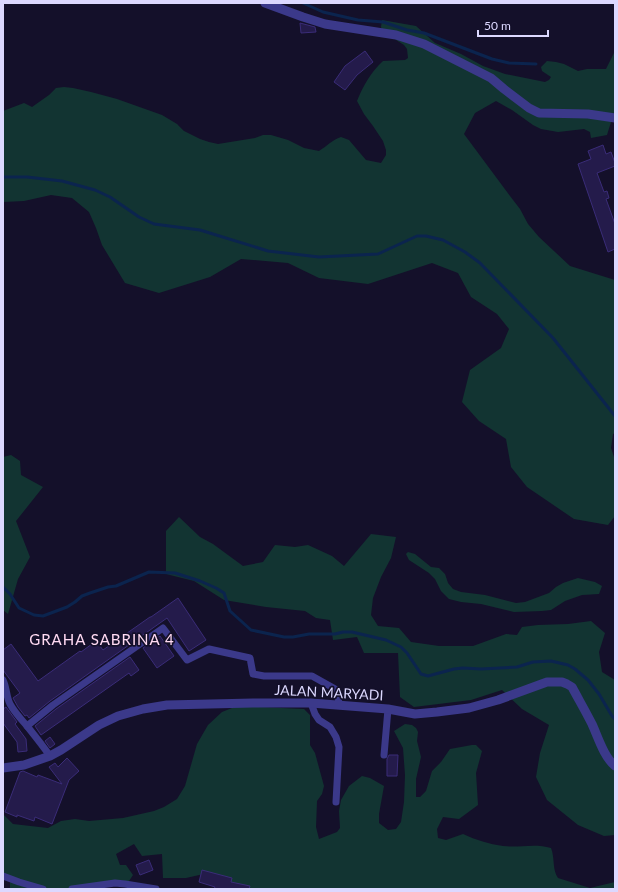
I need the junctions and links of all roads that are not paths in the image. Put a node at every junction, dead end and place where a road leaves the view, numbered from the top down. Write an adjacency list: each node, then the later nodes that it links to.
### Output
1 (265, 3): 2 (street)
2 (615, 118)
3 (3, 680): 7 (street)
4 (311, 703): 5 (street, JALAN MARYADI); 9 (street, JALAN MARYADI); 12 (street)
5 (339, 706): 6 (street, JALAN MARYADI); 7 (street)
6 (388, 709): 8 (street); 10 (street, JALAN MARYADI)
7 (27, 726): 9 (street)
8 (384, 755)
9 (50, 756): 11 (street, JALAN MARYADI)
10 (615, 766)
11 (3, 768)
12 (336, 802)
13 (3, 876): 15 (street)
14 (114, 886): 16 (street); 17 (street)
15 (44, 889)
16 (72, 889)
17 (156, 889)

